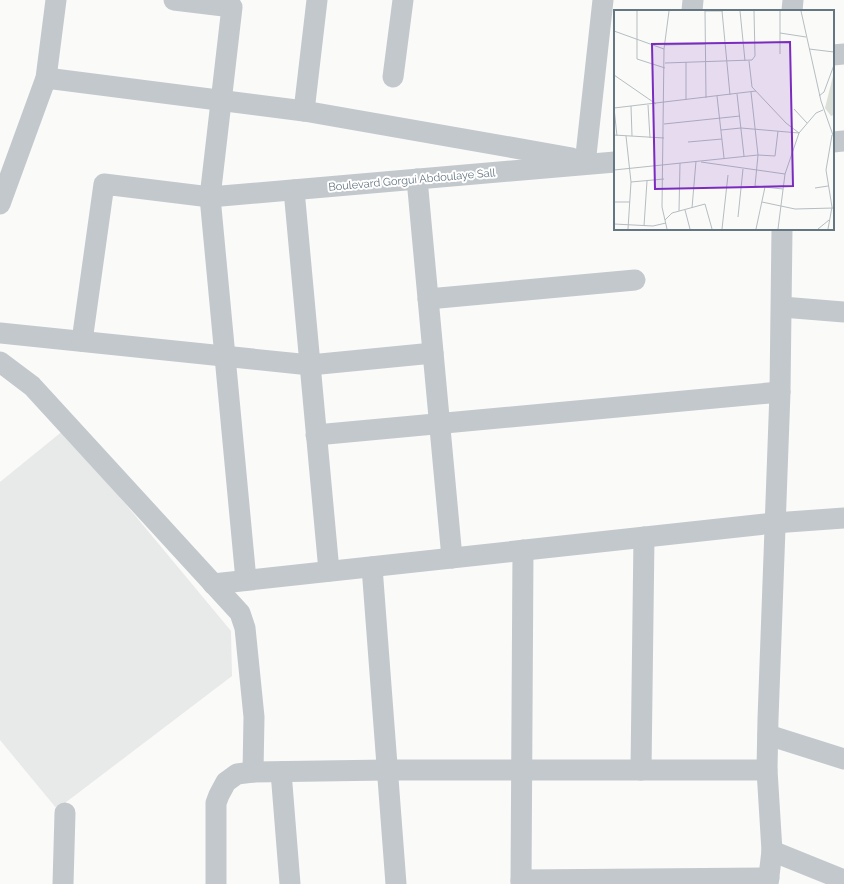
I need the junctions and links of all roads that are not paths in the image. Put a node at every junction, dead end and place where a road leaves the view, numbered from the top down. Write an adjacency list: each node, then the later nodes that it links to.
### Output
1 (56, 0): 13 (street)
2 (174, 0): 14 (street)
3 (317, 0): 15 (street)
4 (403, 0): 12 (street)
5 (603, 0): 18 (street)
6 (693, 0): 8 (street)
7 (793, 0): 9 (street)
8 (692, 10)
9 (792, 10)
10 (844, 54): 11 (street)
11 (834, 55)
12 (393, 77)
13 (46, 78): 14 (street); 23 (street)
14 (222, 101): 15 (street); 22 (street)
15 (304, 112): 18 (street)
16 (844, 141): 17 (street)
17 (834, 142)
18 (586, 162): 19 (street, Boulevard Gorgui Abdoulaye Sall); 20 (street, Boulevard Gorgui Abdoulaye Sall)
19 (614, 162)
20 (417, 179): 21 (street, Boulevard Gorgui Abdoulaye Sall); 26 (street)
21 (294, 190): 22 (street, Boulevard Gorgui Abdoulaye Sall); 34 (street)
22 (210, 197): 30 (street, Boulevard Gorgui Abdoulaye Sall); 32 (street)
23 (0, 204)
24 (782, 230): 27 (street)
25 (635, 280): 26 (street)
26 (428, 299): 31 (street)
27 (782, 307): 28 (street); 35 (street)
28 (844, 312)
29 (0, 333): 30 (street)
30 (82, 341): 32 (street)
31 (433, 353): 34 (street); 36 (street)
32 (225, 356): 34 (street); 45 (street)
33 (0, 362): 46 (street)
34 (310, 365): 37 (street)
35 (780, 392): 36 (street); 39 (street)
36 (440, 424): 37 (street); 42 (street)
37 (316, 435): 44 (street)
38 (839, 522): 39 (street)
39 (774, 523): 40 (street); 47 (street)
40 (644, 537): 41 (street); 51 (street)
41 (523, 550): 42 (street); 50 (street)
42 (452, 558): 43 (street)
43 (372, 567): 44 (street); 49 (street)
44 (329, 571): 45 (street)
45 (246, 580): 46 (street)
46 (213, 584): 53 (street)
47 (768, 735): 48 (street); 52 (street)
48 (844, 759)
49 (387, 770): 50 (street); 54 (street); 63 (street)
50 (522, 770): 51 (street); 59 (street)
51 (641, 770): 52 (street)
52 (767, 770): 56 (street)
53 (253, 772): 54 (street); 61 (street)
54 (281, 772): 62 (street)
55 (65, 813): 60 (street)
56 (772, 851): 57 (street); 58 (street)
57 (844, 880)
58 (768, 881): 59 (street)
59 (521, 882)
60 (63, 884)
61 (216, 884)
62 (290, 884)
63 (396, 884)

